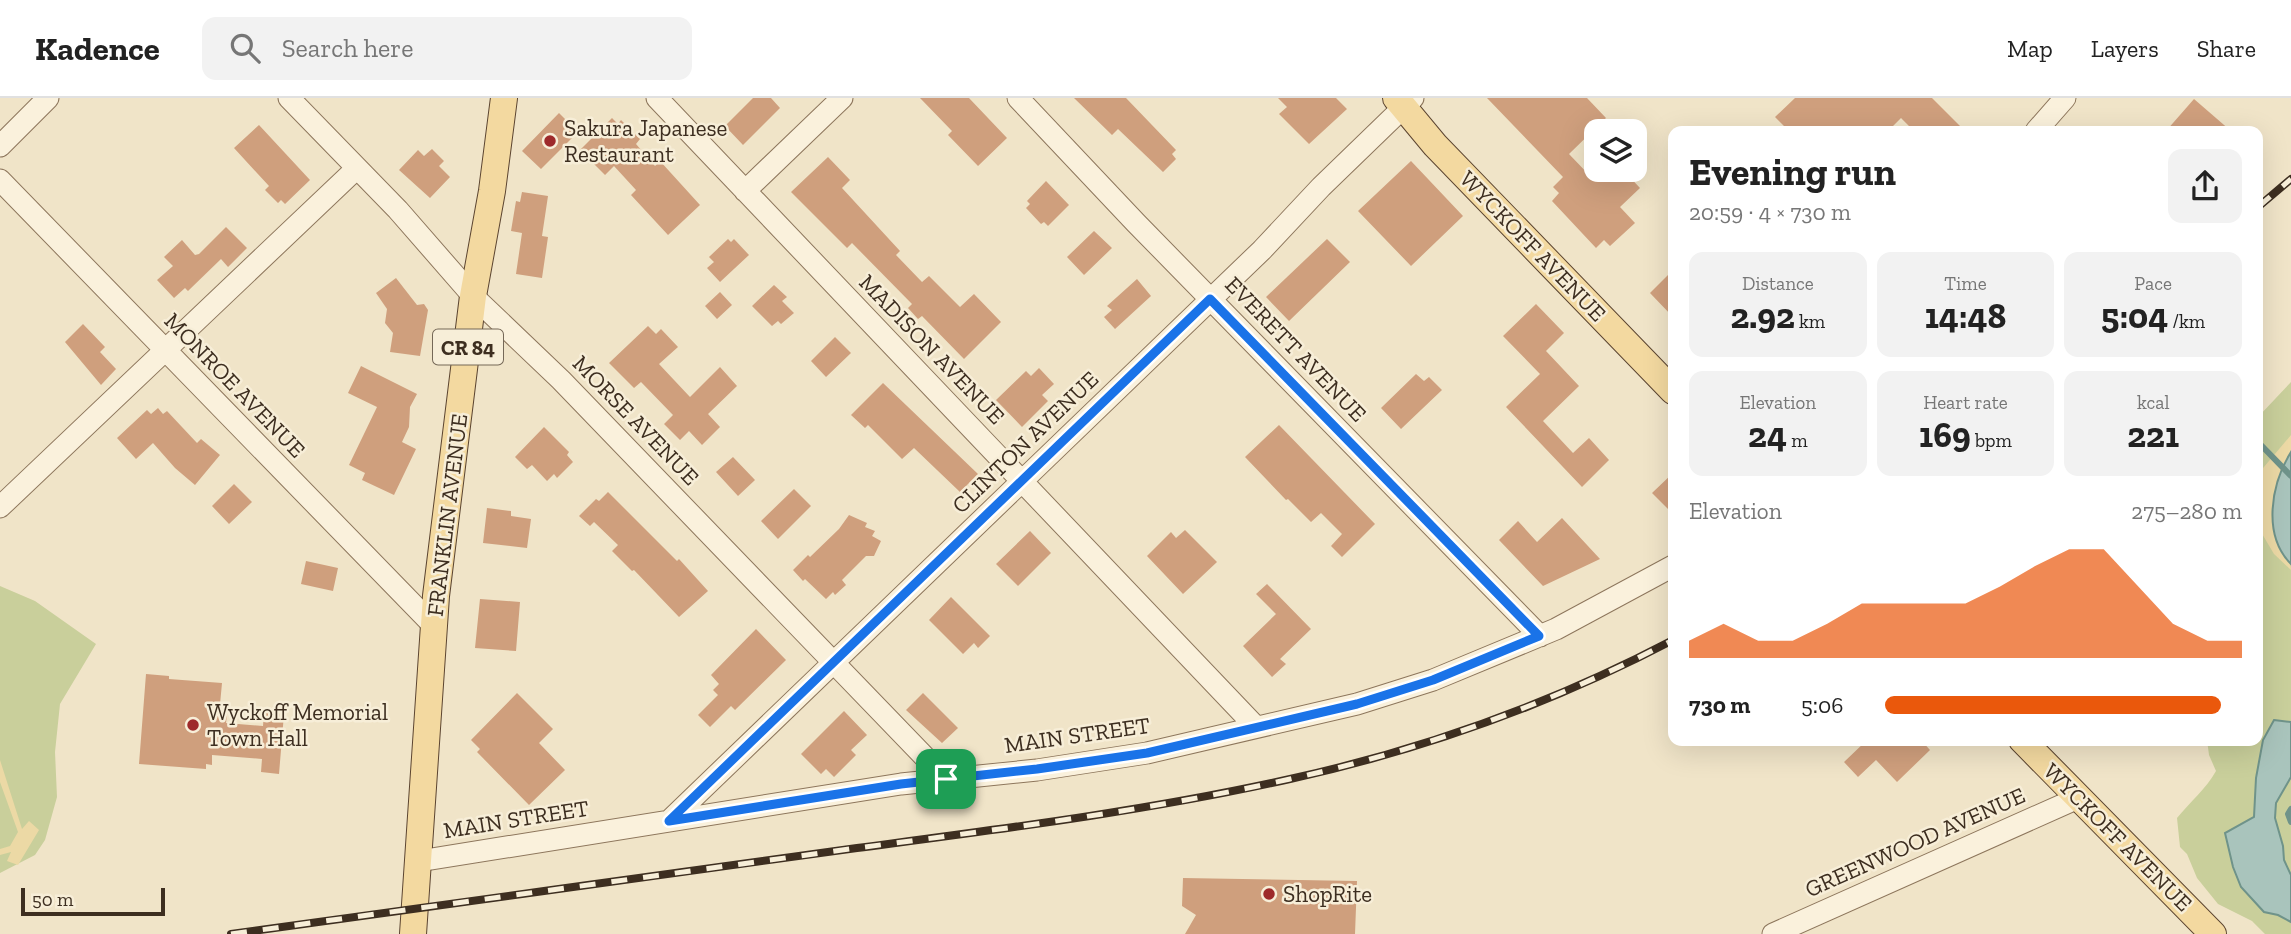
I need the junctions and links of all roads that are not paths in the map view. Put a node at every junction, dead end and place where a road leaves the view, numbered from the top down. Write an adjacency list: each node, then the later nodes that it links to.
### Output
1 (48, 98): 10 (street)
2 (289, 98): 11 (street, MORSE AVENUE)
3 (504, 98): 14 (main road, FRANKLIN AVENUE / CR 84)
4 (657, 98): 13 (street, MADISON AVENUE)
5 (842, 98): 13 (street)
6 (1018, 98): 15 (street, EVERETT AVENUE)
7 (2065, 98): 9 (street)
8 (1404, 101): 15 (street, CLINTON AVENUE); 17 (main road, WYCKOFF AVENUE)
9 (2040, 126)
10 (0, 146)
11 (357, 168): 14 (street, MORSE AVENUE); 16 (street)
12 (0, 180): 16 (street, MONROE AVENUE)
13 (745, 191): 18 (street, MADISON AVENUE)
14 (473, 296): 21 (main road, FRANKLIN AVENUE / CR 84); 23 (street, MORSE AVENUE)
15 (1210, 299): 18 (street, CLINTON AVENUE); 22 (street, EVERETT AVENUE)
16 (164, 349): 19 (street); 21 (street, MONROE AVENUE)
17 (1668, 386)
18 (1022, 481): 23 (street, CLINTON AVENUE); 24 (street, MADISON AVENUE)
19 (0, 507)
20 (1668, 569): 22 (street, MAIN STREET)
21 (434, 626): 29 (main road, FRANKLIN AVENUE / CR 84)
22 (1539, 636): 24 (street, MAIN STREET)
23 (834, 663): 26 (street, MORSE AVENUE); 28 (street, CLINTON AVENUE)
24 (1256, 727): 26 (street, MAIN STREET)
25 (2028, 746): 27 (main road, WYCKOFF AVENUE)
26 (946, 779): 28 (street, MAIN STREET)
27 (2078, 798): 31 (street, GREENWOOD AVENUE); 32 (main road, WYCKOFF AVENUE)
28 (669, 821): 29 (street, MAIN STREET)
29 (419, 861): 30 (main road, FRANKLIN AVENUE / CR 84)
30 (413, 934)
31 (1773, 934)
32 (2213, 934)

